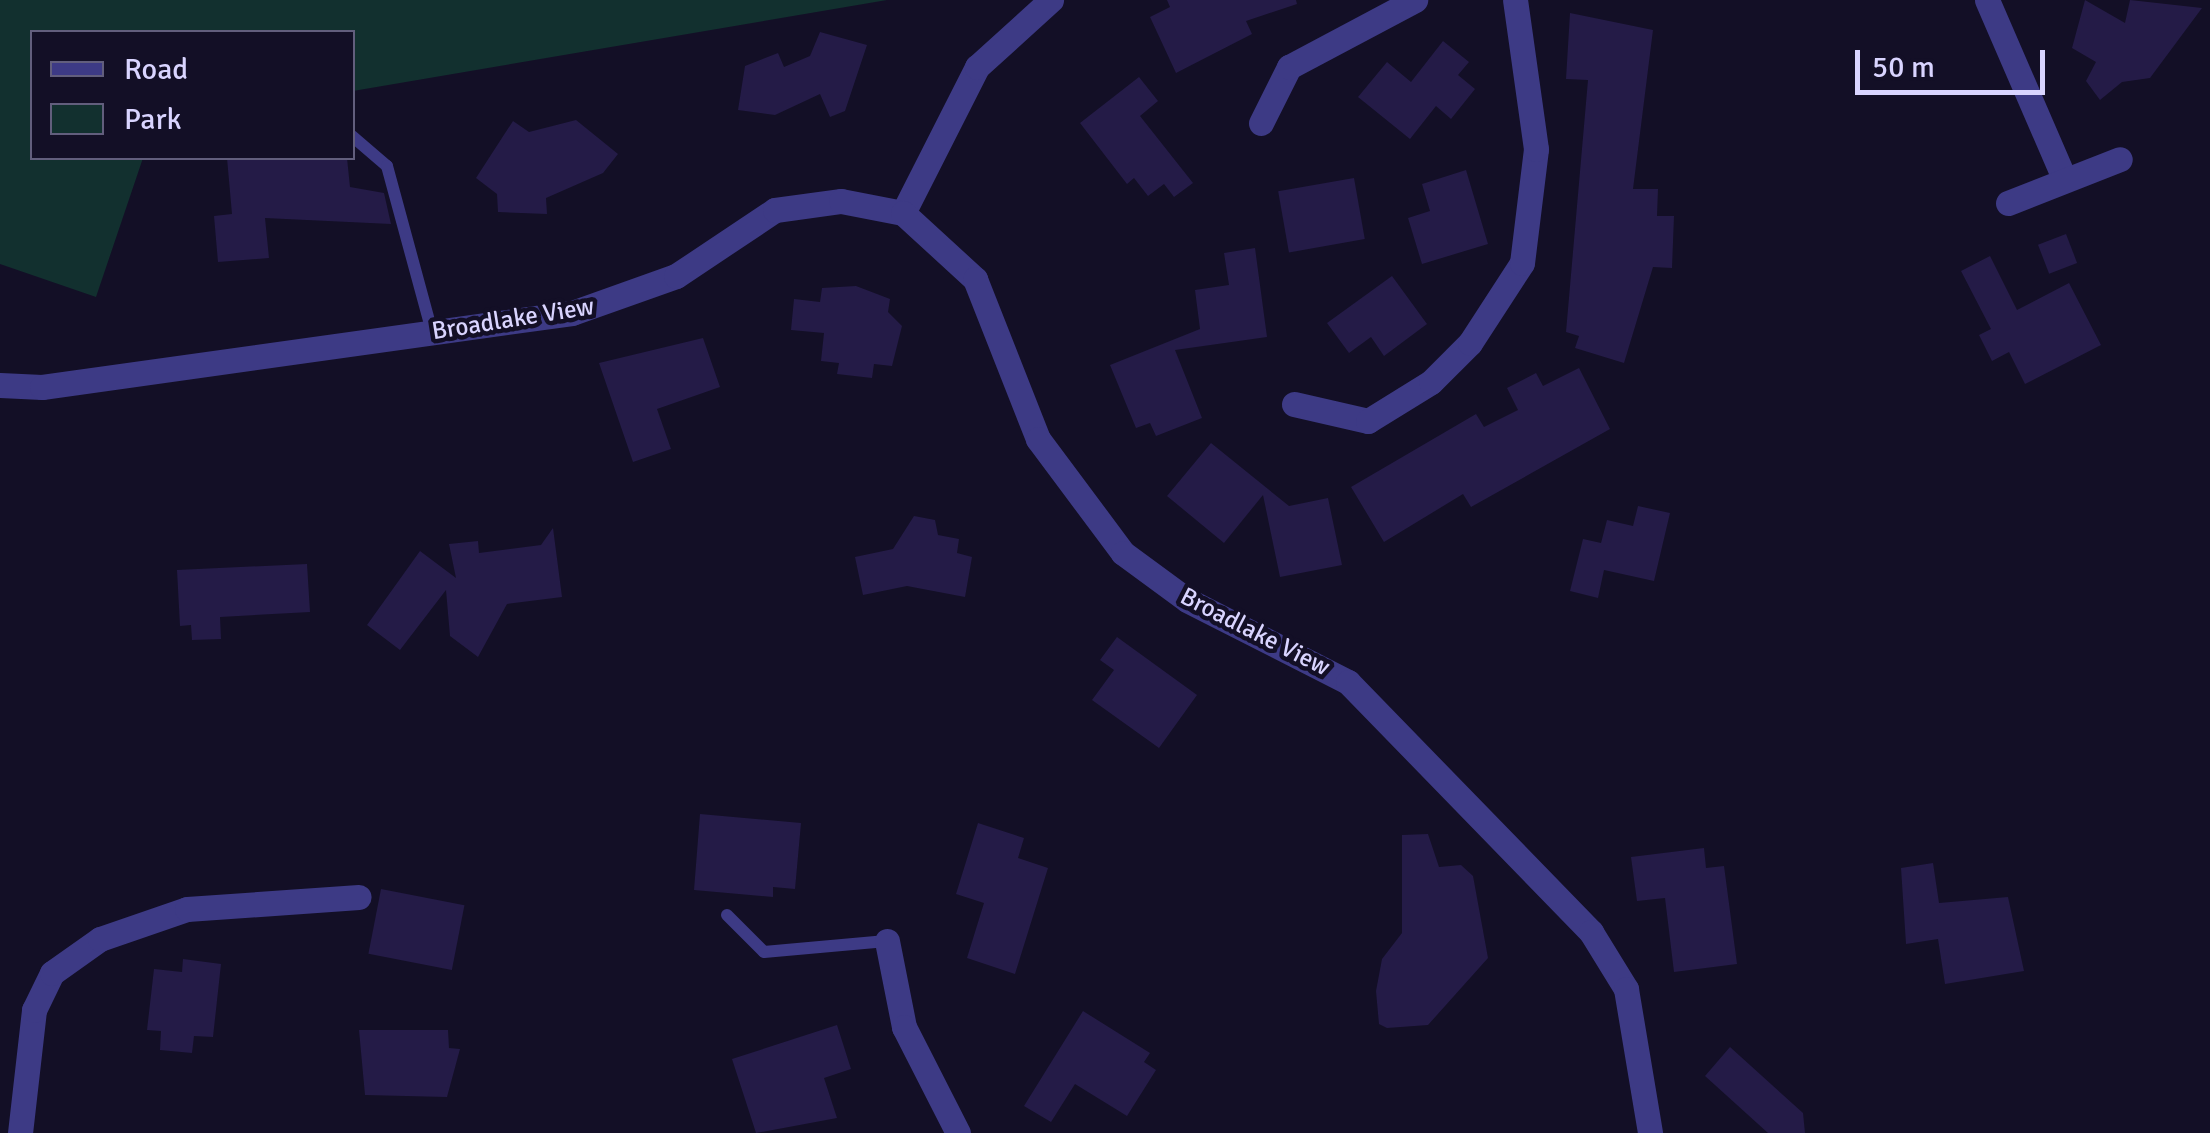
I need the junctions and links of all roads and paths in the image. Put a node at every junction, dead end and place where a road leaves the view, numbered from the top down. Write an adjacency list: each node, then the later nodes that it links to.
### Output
1 (1050, 0): 10 (street)
2 (1415, 0): 5 (street)
3 (1514, 0): 13 (street)
4 (1988, 0): 8 (street)
5 (1261, 122)
6 (355, 139): 11 (lane)
7 (2120, 160): 8 (street)
8 (2063, 176): 9 (street)
9 (2008, 203)
10 (904, 213): 11 (street, Broadlake View); 19 (street, Broadlake View)
11 (432, 332): 12 (street, Broadlake View)
12 (0, 386)
13 (1294, 404)
14 (359, 897): 17 (street)
15 (726, 915): 16 (lane)
16 (887, 941): 18 (street)
17 (20, 1133)
18 (958, 1133)
19 (1650, 1133)

